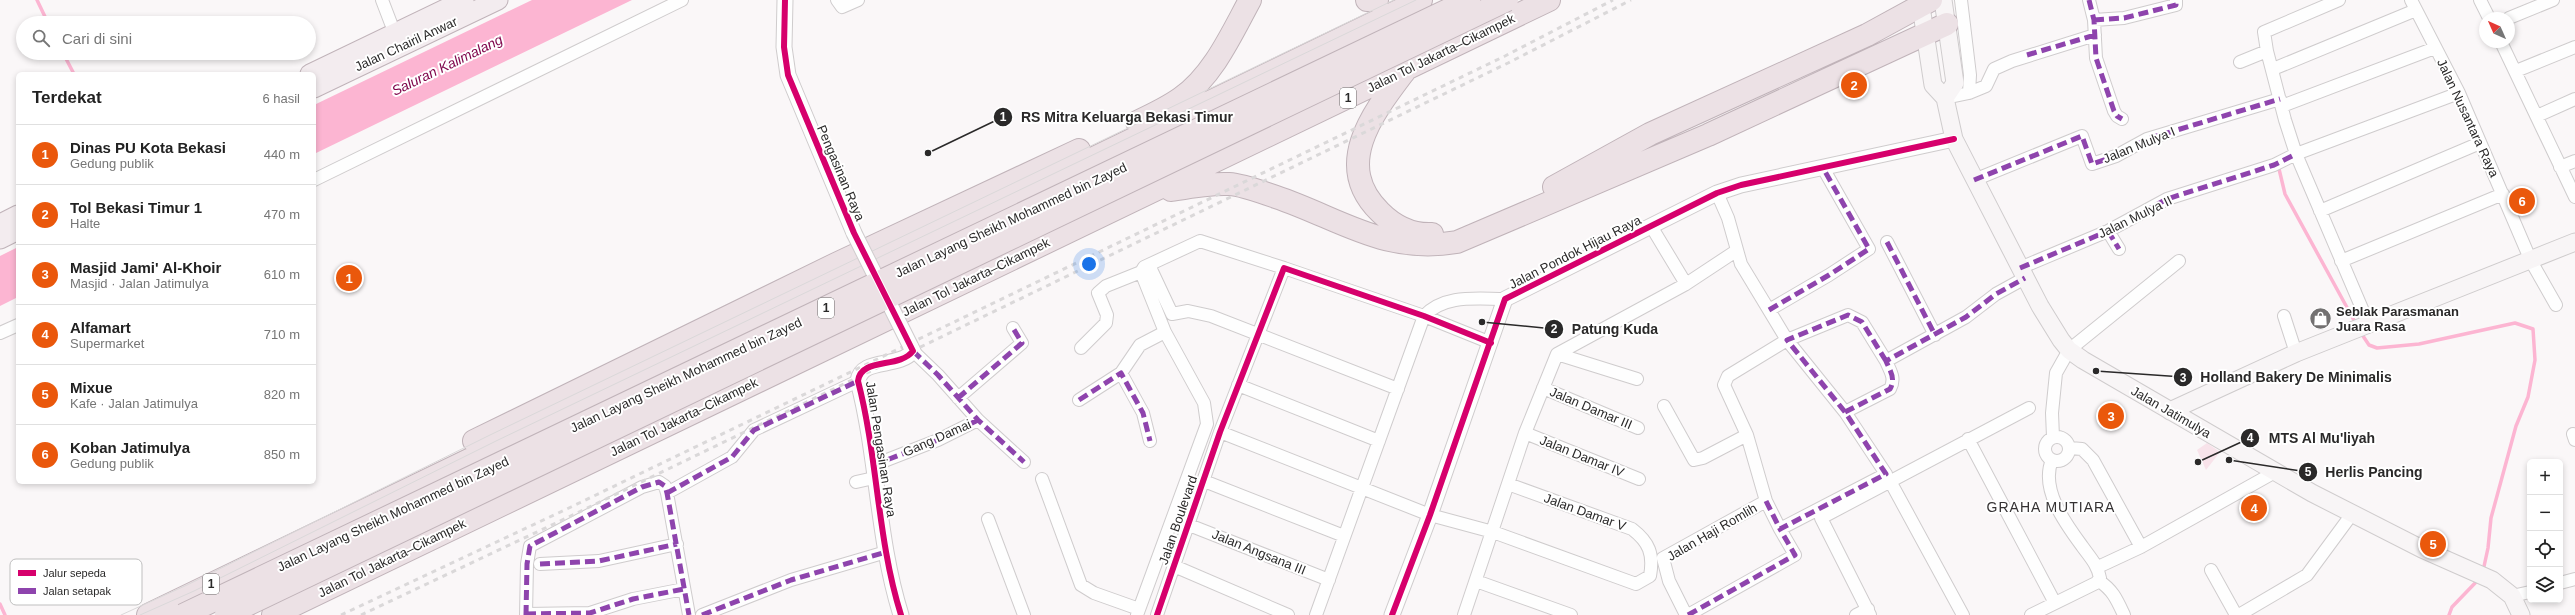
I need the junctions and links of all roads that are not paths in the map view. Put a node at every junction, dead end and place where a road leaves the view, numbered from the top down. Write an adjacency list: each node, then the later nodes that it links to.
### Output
1 (382, 0): 31 (street)
2 (464, 0): 31 (main road, Jalan Chairil Anwar)
3 (498, 0): 31 (main road, Jalan Chairil Anwar)
4 (682, 0): 56 (street)
5 (785, 0): 94 (street, Pengasinan Raya, bridge)
6 (837, 0): 7 (street)
7 (858, 0)
8 (1250, 0): 145 (highway)
9 (1367, 0): 10 (highway)
10 (1377, 0)
11 (1421, 0): 145 (highway, 1)
12 (1469, 0): 164 (highway, Jalan Layang Sheikh Mohammed bin Zayed / 1, bridge)
13 (1507, 0): 165 (highway, Jalan Layang Sheikh Mohammed bin Zayed / 1, bridge)
14 (1549, 0): 39 (highway, Jalan Tol Jakarta–Cikampek / 1)
15 (1943, 0): 27 (main road)
16 (1961, 0): 43 (street)
17 (2089, 0): 26 (street)
18 (2176, 0): 26 (street)
19 (2339, 0): 35 (street)
20 (2480, 0): 24 (street)
21 (2553, 0): 25 (street)
22 (1924, 2): 28 (main road); 29 (highway)
23 (2413, 5): 33 (street, Jalan Nusantara Raya); 38 (street)
24 (2486, 12)
25 (2515, 16)
26 (2094, 20): 30 (street)
27 (1947, 24): 28 (highway); 45 (main road)
28 (1924, 34): 36 (highway); 45 (main road)
29 (1867, 35): 36 (highway); 39 (highway)
30 (2095, 35): 43 (street); 49 (street)
31 (397, 40): 41 (main road, Jalan Chairil Anwar); 42 (main road, Jalan Chairil Anwar)
32 (2575, 47): 40 (street)
33 (2435, 48): 44 (street, Jalan Nusantara Raya); 47 (street)
34 (2504, 48): 40 (street)
35 (2267, 51): 37 (street); 38 (street)
36 (1875, 56): 60 (highway)
37 (2240, 62)
38 (2273, 68): 47 (street)
39 (1406, 70): 60 (highway, Jalan Tol Jakarta–Cikampek / 1)
40 (2516, 71): 48 (street)
41 (315, 72)
42 (316, 87)
43 (1969, 93): 45 (street)
44 (2459, 94): 51 (street, Jalan Nusantara Raya); 52 (street, Jalan Mulya II)
45 (1945, 98): 50 (main road, Jalan Jatimulya)
46 (2575, 99): 48 (street)
47 (2281, 102): 52 (street); 57 (street, Jalan Mulya I)
48 (2537, 116): 54 (street)
49 (2122, 118)
50 (1954, 139): 55 (street, Jalan Pondok Hijau Raya); 57 (main road, Jalan Jatimulya)
51 (2480, 143): 59 (street, Jalan Nusantara Raya); 62 (street)
52 (2296, 154): 62 (street); 67 (street, Jalan Mulya II)
53 (2575, 161): 54 (street)
54 (2560, 167): 61 (street)
55 (1823, 168): 58 (street, Jalan Pondok Hijau Raya); 82 (street)
56 (316, 179)
57 (1974, 180): 78 (main road, Jalan Jatimulya)
58 (1717, 194): 65 (street, Jalan Pondok Hijau Raya); 71 (street)
59 (2503, 194): 73 (street, Jalan Nusantara Raya); 75 (street)
60 (1146, 195): 166 (highway, Jalan Tol Jakarta–Cikampek / 1)
61 (2575, 197)
62 (2320, 211): 75 (street)
63 (16, 216): 64 (main road)
64 (0, 224)
65 (1651, 226): 79 (street); 80 (street, Jalan Pondok Hijau Raya)
66 (16, 231): 68 (main road)
67 (2108, 231): 72 (street); 78 (street, Jalan Mulya II)
68 (0, 239)
69 (1887, 242): 91 (street)
70 (2575, 242): 73 (main road)
71 (1736, 250): 79 (street); 82 (street)
72 (2119, 250)
73 (2531, 260): 81 (street, Jalan Nusantara Raya); 86 (main road)
74 (2179, 261): 96 (street)
75 (2341, 261): 86 (street)
76 (1145, 268): 77 (street); 88 (street); 90 (street); 95 (street)
77 (1284, 268): 83 (street); 90 (street, Jalan Boulevard)
78 (2023, 273): 91 (street, Jalan Mulya II); 96 (main road, Jalan Jatimulya)
79 (1686, 284): 98 (street)
80 (1505, 299): 83 (street); 93 (street, Jalan Pondok Hijau Raya)
81 (2556, 305)
82 (1769, 310): 92 (street)
83 (1424, 316): 93 (street); 105 (street)
84 (2284, 316): 97 (street)
85 (16, 326): 89 (street)
86 (2362, 327): 97 (main road)
87 (1013, 328): 106 (street)
88 (1165, 332): 100 (street); 159 (street)
89 (0, 334)
90 (1258, 334): 103 (street, Jalan Boulevard); 105 (street)
91 (1935, 335): 99 (street, Jalan Mulya II)
92 (1787, 340): 99 (street); 111 (street); 116 (street, Jalan Haji Romlih)
93 (1491, 343): 136 (street, Jalan Pondok Hijau Raya)
94 (912, 348): 102 (street, Jalan Pengasinan Raya); 106 (street)
95 (1081, 348)
96 (2069, 350): 110 (main road, Jalan Jatimulya); 117 (street)
97 (2296, 353): 110 (main road)
98 (1557, 354): 101 (street); 104 (street)
99 (1886, 361): 111 (street)
100 (1121, 373): 107 (street); 119 (street)
101 (1637, 379)
102 (858, 381): 124 (street, Jalan Pengasinan Raya); 133 (street)
103 (1238, 385): 114 (street, Jalan Boulevard); 120 (street)
104 (1543, 388): 113 (street, Jalan Damar III); 115 (street)
105 (1398, 389): 120 (street)
106 (958, 398): 112 (street)
107 (1080, 400)
108 (1664, 406): 116 (street)
109 (2029, 408): 118 (street)
110 (2170, 411): 125 (main road, Jalan Jatimulya)
111 (1845, 412): 139 (street)
112 (978, 420): 123 (street); 124 (street, Gang Damai)
113 (1638, 428)
114 (1220, 432): 128 (street, Jalan Boulevard); 132 (street)
115 (1525, 433): 127 (street, Jalan Damar IV); 131 (street)
116 (1747, 435): 134 (street, Jalan Haji Romlih)
117 (2052, 438): 121 (street); 122 (street)
118 (1968, 439): 129 (street); 158 (street)
119 (1150, 441)
120 (1379, 441): 132 (street)
121 (2070, 448): 122 (street); 143 (street)
122 (2052, 460): 148 (street)
123 (1024, 462)
124 (874, 471): 130 (street, Gang Damai); 144 (street, Jalan Pengasinan Raya)
125 (2274, 472): 135 (main road, Jalan Jatimulya); 143 (street)
126 (1042, 479): 159 (street)
127 (1639, 479)
128 (1204, 481): 138 (street, Jalan Boulevard); 141 (street)
129 (1890, 481): 160 (street); 179 (street)
130 (856, 482)
131 (1508, 484): 140 (street); 140 (street, Jalan Damar V)
132 (1362, 488): 136 (street); 141 (street)
133 (667, 493): 142 (street); 162 (street)
134 (1766, 500): 139 (street); 177 (street, Jalan Haji Romlih)
135 (2352, 514): 157 (main road, Jalan Jatimulya); 181 (street)
136 (1430, 515): 140 (street); 174 (street, Jalan Pondok Hijau Raya)
137 (988, 518): 170 (street)
138 (1188, 524): 147 (street, Jalan Boulevard); 150 (street, Jalan Angsana III)
139 (1780, 529): 177 (street)
140 (1493, 532): 152 (street)
141 (1344, 536): 150 (street)
142 (677, 544): 146 (street); 155 (street)
143 (2141, 547): 148 (street)
144 (886, 552): 168 (street); 169 (street, Jalan Pengasinan Raya)
145 (275, 554): 163 (highway, 1)
146 (540, 564)
147 (1174, 566): 171 (street, Jalan Boulevard); 172 (street)
148 (2098, 568): 153 (street)
149 (2211, 570): 181 (street)
150 (1329, 580): 173 (street)
151 (2575, 580): 154 (street)
152 (1476, 581): 175 (street); 176 (street)
153 (2099, 581): 158 (street); 180 (street)
154 (2563, 583)
155 (684, 589): 162 (street); 167 (street)
156 (2527, 593): 157 (street)
157 (2512, 596): 182 (main road, Jalan Jatimulya)
158 (2055, 603): 161 (street)
159 (1138, 612)
160 (1869, 612): 178 (street)
161 (2038, 613)
162 (526, 614)
163 (148, 615)
164 (183, 615)
165 (226, 615)
166 (273, 615)
167 (689, 615)
168 (702, 615)
169 (901, 615)
170 (1024, 615)
171 (1157, 615)
172 (1288, 615)
173 (1316, 615)
174 (1392, 615)
175 (1464, 615)
176 (1571, 615)
177 (1687, 615)
178 (1856, 615)
179 (1963, 615)
180 (2124, 615)
181 (2238, 615)
182 (2521, 615)

